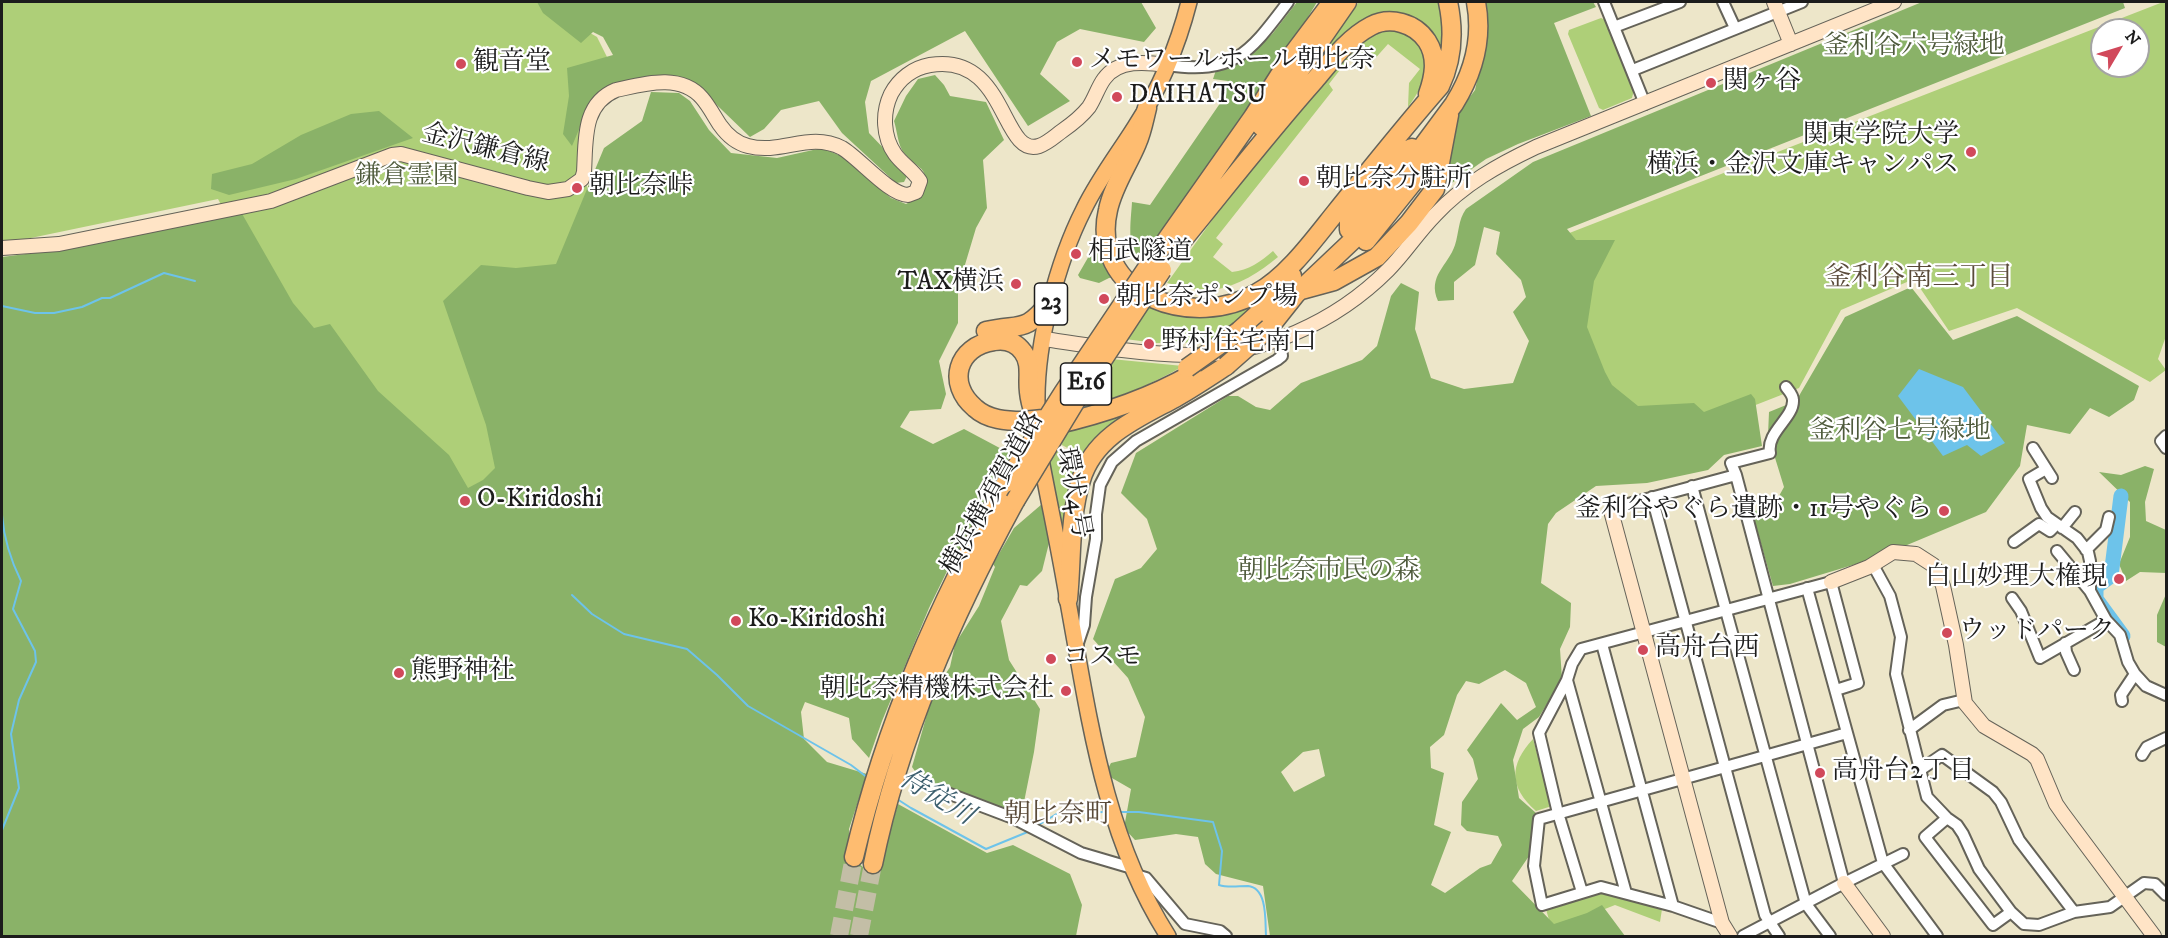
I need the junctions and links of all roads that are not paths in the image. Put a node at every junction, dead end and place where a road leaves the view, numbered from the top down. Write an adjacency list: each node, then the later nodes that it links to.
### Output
1 (1189, 2): 19 (main road, 環状4号 / 23)
2 (1288, 2): 19 (street)
3 (1325, 2): 18 (highway)
4 (1332, 2): 18 (highway, 横浜横須賀道路 / E16)
5 (1347, 2): 27 (highway, 横浜横須賀道路 / E16)
6 (1448, 2): 23 (highway)
7 (1458, 2): 24 (highway)
8 (1476, 2): 24 (highway)
9 (1604, 2): 15 (street)
10 (1680, 2): 15 (street)
11 (1723, 2): 16 (street)
12 (1802, 2): 14 (street)
13 (1894, 2): 17 (street)
14 (1776, 7): 16 (street); 17 (street)
15 (1614, 27): 20 (street)
16 (1734, 28): 20 (street)
17 (1791, 44): 21 (street)
18 (1293, 54): 30 (highway, 横浜横須賀道路 / E16)
19 (1167, 65): 22 (main road, 環状4号 / 23); 28 (street, 金沢鎌倉線)
20 (1633, 70): 21 (street)
21 (1645, 104): 34 (street)
22 (1147, 108): 26 (highway); 32 (main road, 環状4号 / 23)
23 (1416, 114): 26 (highway); 27 (highway)
24 (1429, 141): 25 (highway); 29 (highway); 29 (highway)
25 (1433, 169): 29 (highway); 31 (highway)
26 (1319, 233): 33 (highway)
27 (1178, 247): 30 (highway, 横浜横須賀道路 / E16)
28 (2, 248)
29 (1344, 254): 31 (highway)
30 (1157, 266): 89 (highway, 横浜横須賀道路 / E16, bridge); 91 (highway, 横浜横須賀道路 / E16, bridge)
31 (1304, 290): 33 (highway); 34 (highway)
32 (1051, 302): 35 (main road, 環状4号 / 23); 37 (highway)
33 (1243, 333): 37 (highway, bridge)
34 (1274, 334): 35 (street); 59 (highway, bridge); 66 (street)
35 (1044, 339): 37 (main road, 環状4号 / 23)
36 (1786, 387): 41 (street)
37 (1038, 423): 37 (highway); 59 (main road, 環状4号 / 23)
38 (2166, 436): 40 (street)
39 (2032, 448): 44 (street)
40 (2166, 448)
41 (1736, 475): 42 (street); 57 (street)
42 (1692, 486): 43 (street); 60 (street)
43 (1652, 497): 45 (street); 61 (street)
44 (2041, 508): 48 (street); 49 (street)
45 (1611, 512): 63 (street)
46 (2075, 512): 49 (street)
47 (2109, 517): 51 (street)
48 (2039, 524): 49 (street); 50 (street)
49 (2059, 527): 51 (street)
50 (2014, 542)
51 (2086, 550): 56 (street)
52 (2057, 551): 56 (street)
53 (1873, 565): 54 (street); 72 (street); 74 (street)
54 (1831, 582): 55 (street); 70 (street)
55 (1807, 588): 57 (street); 70 (street)
56 (2090, 591): 62 (street)
57 (1768, 598): 60 (street); 77 (street)
58 (2012, 598): 64 (street)
59 (1068, 599): 66 (main road, 環状4号 / 23)
60 (1726, 609): 61 (street); 78 (street)
61 (1686, 620): 63 (street); 80 (street)
62 (2106, 620): 64 (street); 68 (street)
63 (1643, 632): 65 (street); 82 (street)
64 (2065, 643): 67 (street)
65 (1602, 644): 69 (street); 83 (street)
66 (1076, 648): 92 (main road, 環状4号 / 23)
67 (2074, 670)
68 (2135, 674): 71 (street); 73 (street)
69 (1567, 680): 85 (street); 86 (street)
70 (1836, 690): 75 (street)
71 (2166, 695)
72 (1964, 700): 74 (street); 97 (street)
73 (2122, 701)
74 (1909, 730): 81 (street)
75 (1847, 734): 77 (street); 90 (street)
76 (2166, 738): 79 (street)
77 (1807, 744): 78 (street); 93 (street)
78 (1766, 755): 80 (street); 98 (street)
79 (2142, 755)
80 (1726, 766): 82 (street); 103 (street)
81 (1920, 770): 87 (street); 101 (street)
82 (1683, 778): 83 (street); 102 (street)
83 (1641, 789): 85 (street); 99 (street)
84 (942, 791): 92 (street)
85 (1601, 800): 86 (street); 95 (street)
86 (1558, 813): 94 (street); 94 (street)
87 (1947, 818): 100 (street); 100 (street)
88 (1903, 854): 90 (street)
89 (854, 857)
90 (1883, 863): 93 (street); 111 (street)
91 (873, 864)
92 (1134, 871): 104 (main road, 環状4号 / 23); 105 (street)
93 (1844, 883): 98 (street); 110 (street)
94 (1582, 892): 95 (street)
95 (1626, 893): 99 (street)
96 (2166, 895): 97 (street)
97 (2123, 897): 101 (street); 112 (street)
98 (1806, 904): 103 (street); 109 (street)
99 (1673, 906): 102 (street)
100 (2011, 912): 101 (street)
101 (2074, 912)
102 (1722, 923): 106 (street)
103 (1769, 923): 107 (street); 108 (street)
104 (1168, 936)
105 (1226, 936)
106 (1730, 936)
107 (1743, 936)
108 (1779, 936)
109 (1830, 936)
110 (1883, 936)
111 (1937, 936)
112 (2154, 936)

